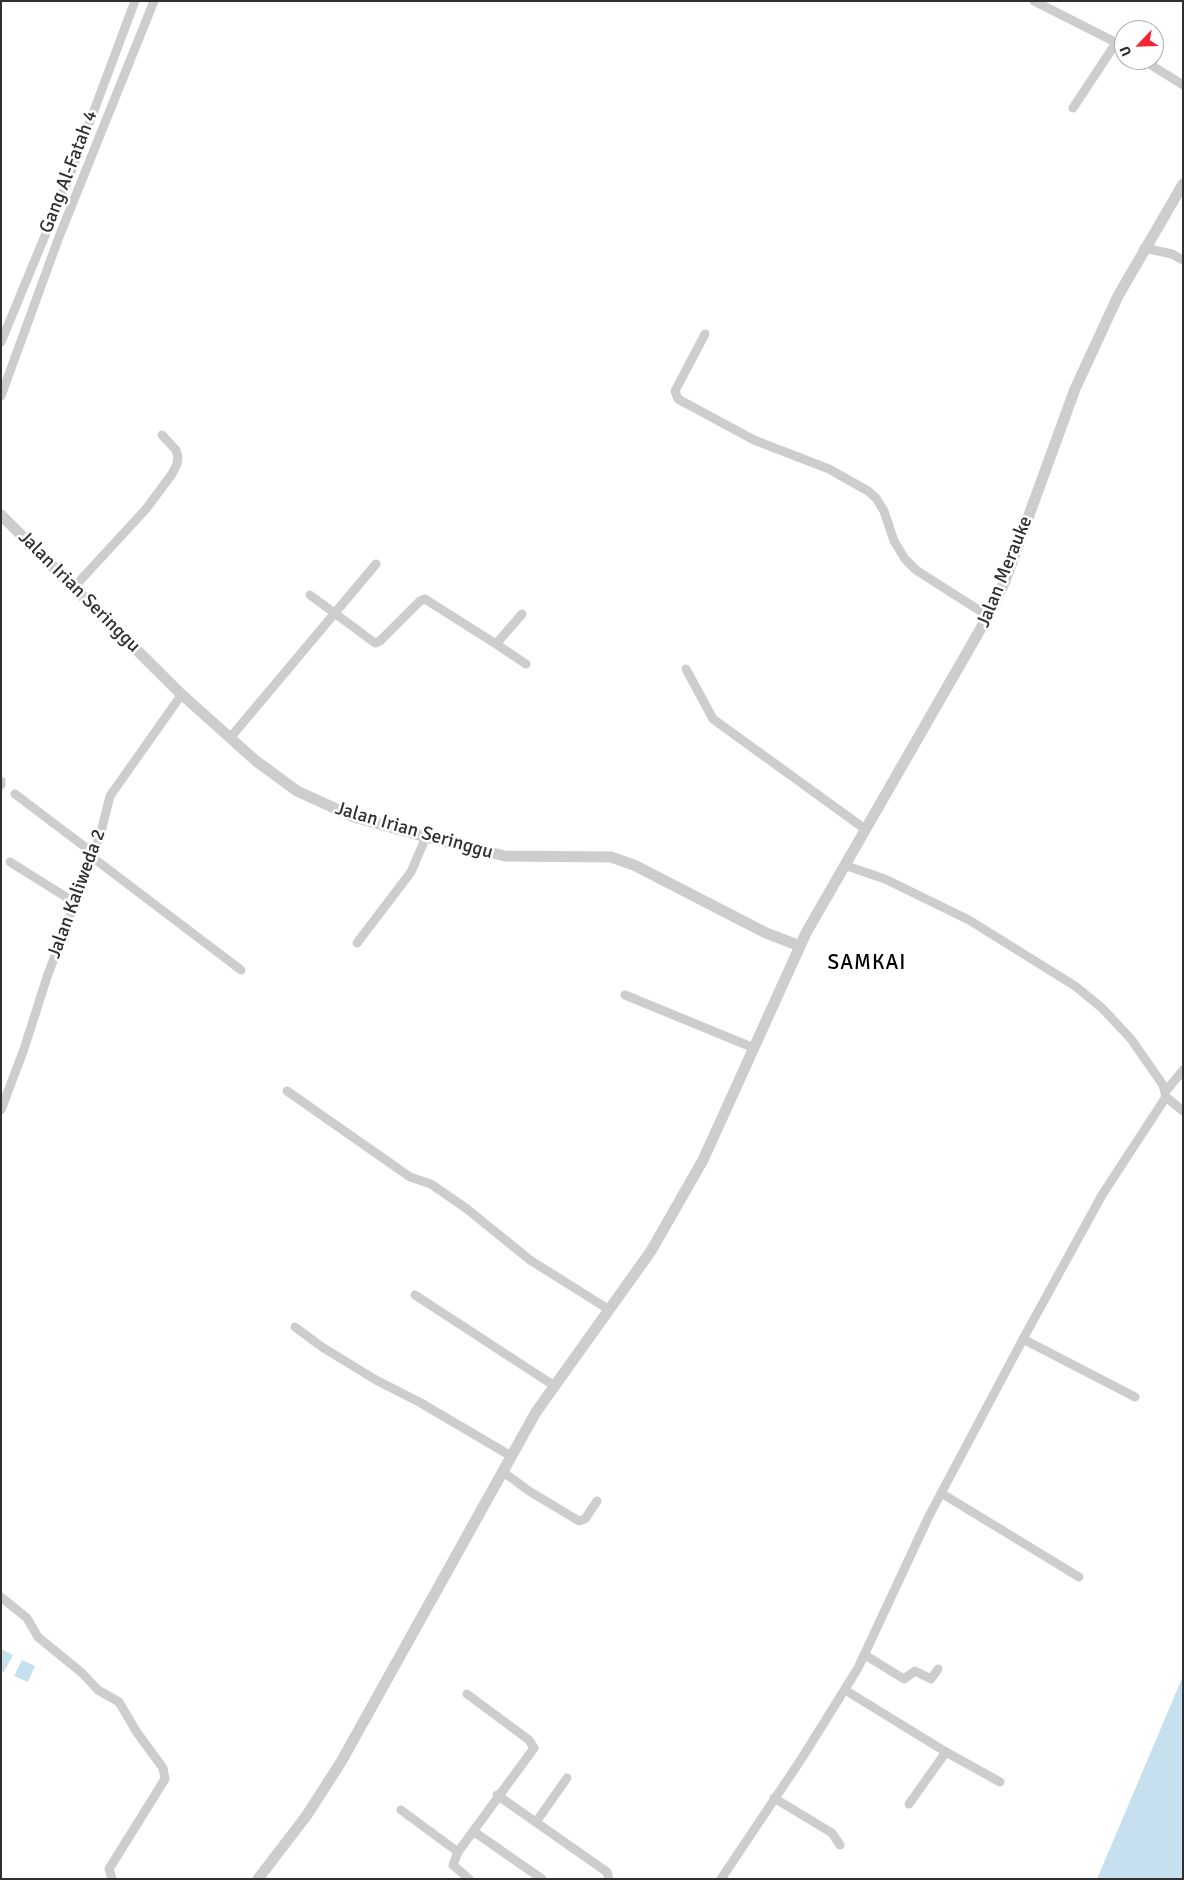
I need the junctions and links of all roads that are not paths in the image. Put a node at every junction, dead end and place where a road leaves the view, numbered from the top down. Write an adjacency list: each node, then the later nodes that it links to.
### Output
1 (135, 1): 13 (street, Gang Al-Fatah 4)
2 (154, 1): 14 (street)
3 (1034, 1): 4 (street)
4 (1114, 42)
5 (1114, 48): 8 (street)
6 (1159, 70): 7 (street)
7 (1183, 86)
8 (1073, 108)
9 (1183, 184): 10 (street, Jalan Merauke)
10 (1144, 248): 11 (street); 22 (street, Jalan Merauke)
11 (1183, 260)
12 (705, 334): 22 (street)
13 (1, 342)
14 (1, 396)
15 (162, 435): 18 (street)
16 (1, 516): 18 (street, Jalan Irian Seringgu)
17 (376, 564): 20 (street)
18 (75, 586): 26 (street, Jalan Irian Seringgu)
19 (310, 595): 20 (street)
20 (334, 612): 23 (street); 27 (street)
21 (522, 614): 23 (street)
22 (988, 616): 31 (street, Jalan Merauke)
23 (496, 644): 24 (street)
24 (526, 664)
25 (686, 669): 31 (street)
26 (182, 694): 27 (street, Jalan Irian Seringgu); 33 (street, Jalan Kaliweda 2)
27 (230, 738): 32 (street, Jalan Irian Seringgu)
28 (1, 781): 29 (street)
29 (1, 785)
30 (15, 794): 33 (street)
31 (865, 828): 35 (street, Jalan Merauke)
32 (426, 838): 37 (street); 38 (street, Jalan Irian Seringgu)
33 (92, 855): 36 (street, Jalan Kaliweda 2); 39 (street)
34 (10, 862): 36 (street)
35 (844, 866): 38 (street, Jalan Merauke); 44 (street)
36 (74, 902): 45 (street, Jalan Kaliweda 2)
37 (357, 942)
38 (800, 946): 41 (street, Jalan Merauke)
39 (241, 970)
40 (625, 995): 41 (street)
41 (754, 1048): 48 (street, Jalan Merauke)
42 (1183, 1070): 44 (street)
43 (287, 1091): 48 (street)
44 (1166, 1094): 46 (street); 50 (street)
45 (1, 1110)
46 (1183, 1111)
47 (414, 1295): 51 (street)
48 (608, 1309): 51 (street, Jalan Merauke)
49 (295, 1327): 53 (street)
50 (1023, 1338): 52 (street); 55 (street)
51 (553, 1385): 53 (street, Jalan Merauke)
52 (1135, 1397)
53 (511, 1456): 54 (street, Jalan Merauke)
54 (502, 1471): 56 (street); 75 (street, Jalan Merauke)
55 (941, 1493): 57 (street); 59 (street)
56 (597, 1501)
57 (1079, 1576)
58 (1, 1597): 74 (street)
59 (865, 1655): 60 (street); 61 (street)
60 (938, 1669)
61 (845, 1690): 63 (street); 67 (street)
62 (467, 1694): 66 (street)
63 (946, 1752): 65 (street); 68 (street)
64 (566, 1778): 70 (street)
65 (1000, 1782)
66 (497, 1796): 70 (street); 71 (street)
67 (774, 1798): 72 (street); 79 (street)
68 (909, 1804)
69 (401, 1810): 73 (street)
70 (536, 1822): 78 (street)
71 (473, 1831): 73 (street); 77 (street)
72 (840, 1845)
73 (458, 1852): 76 (street)
74 (112, 1879)
75 (258, 1879)
76 (469, 1879)
77 (542, 1879)
78 (609, 1879)
79 (721, 1879)

